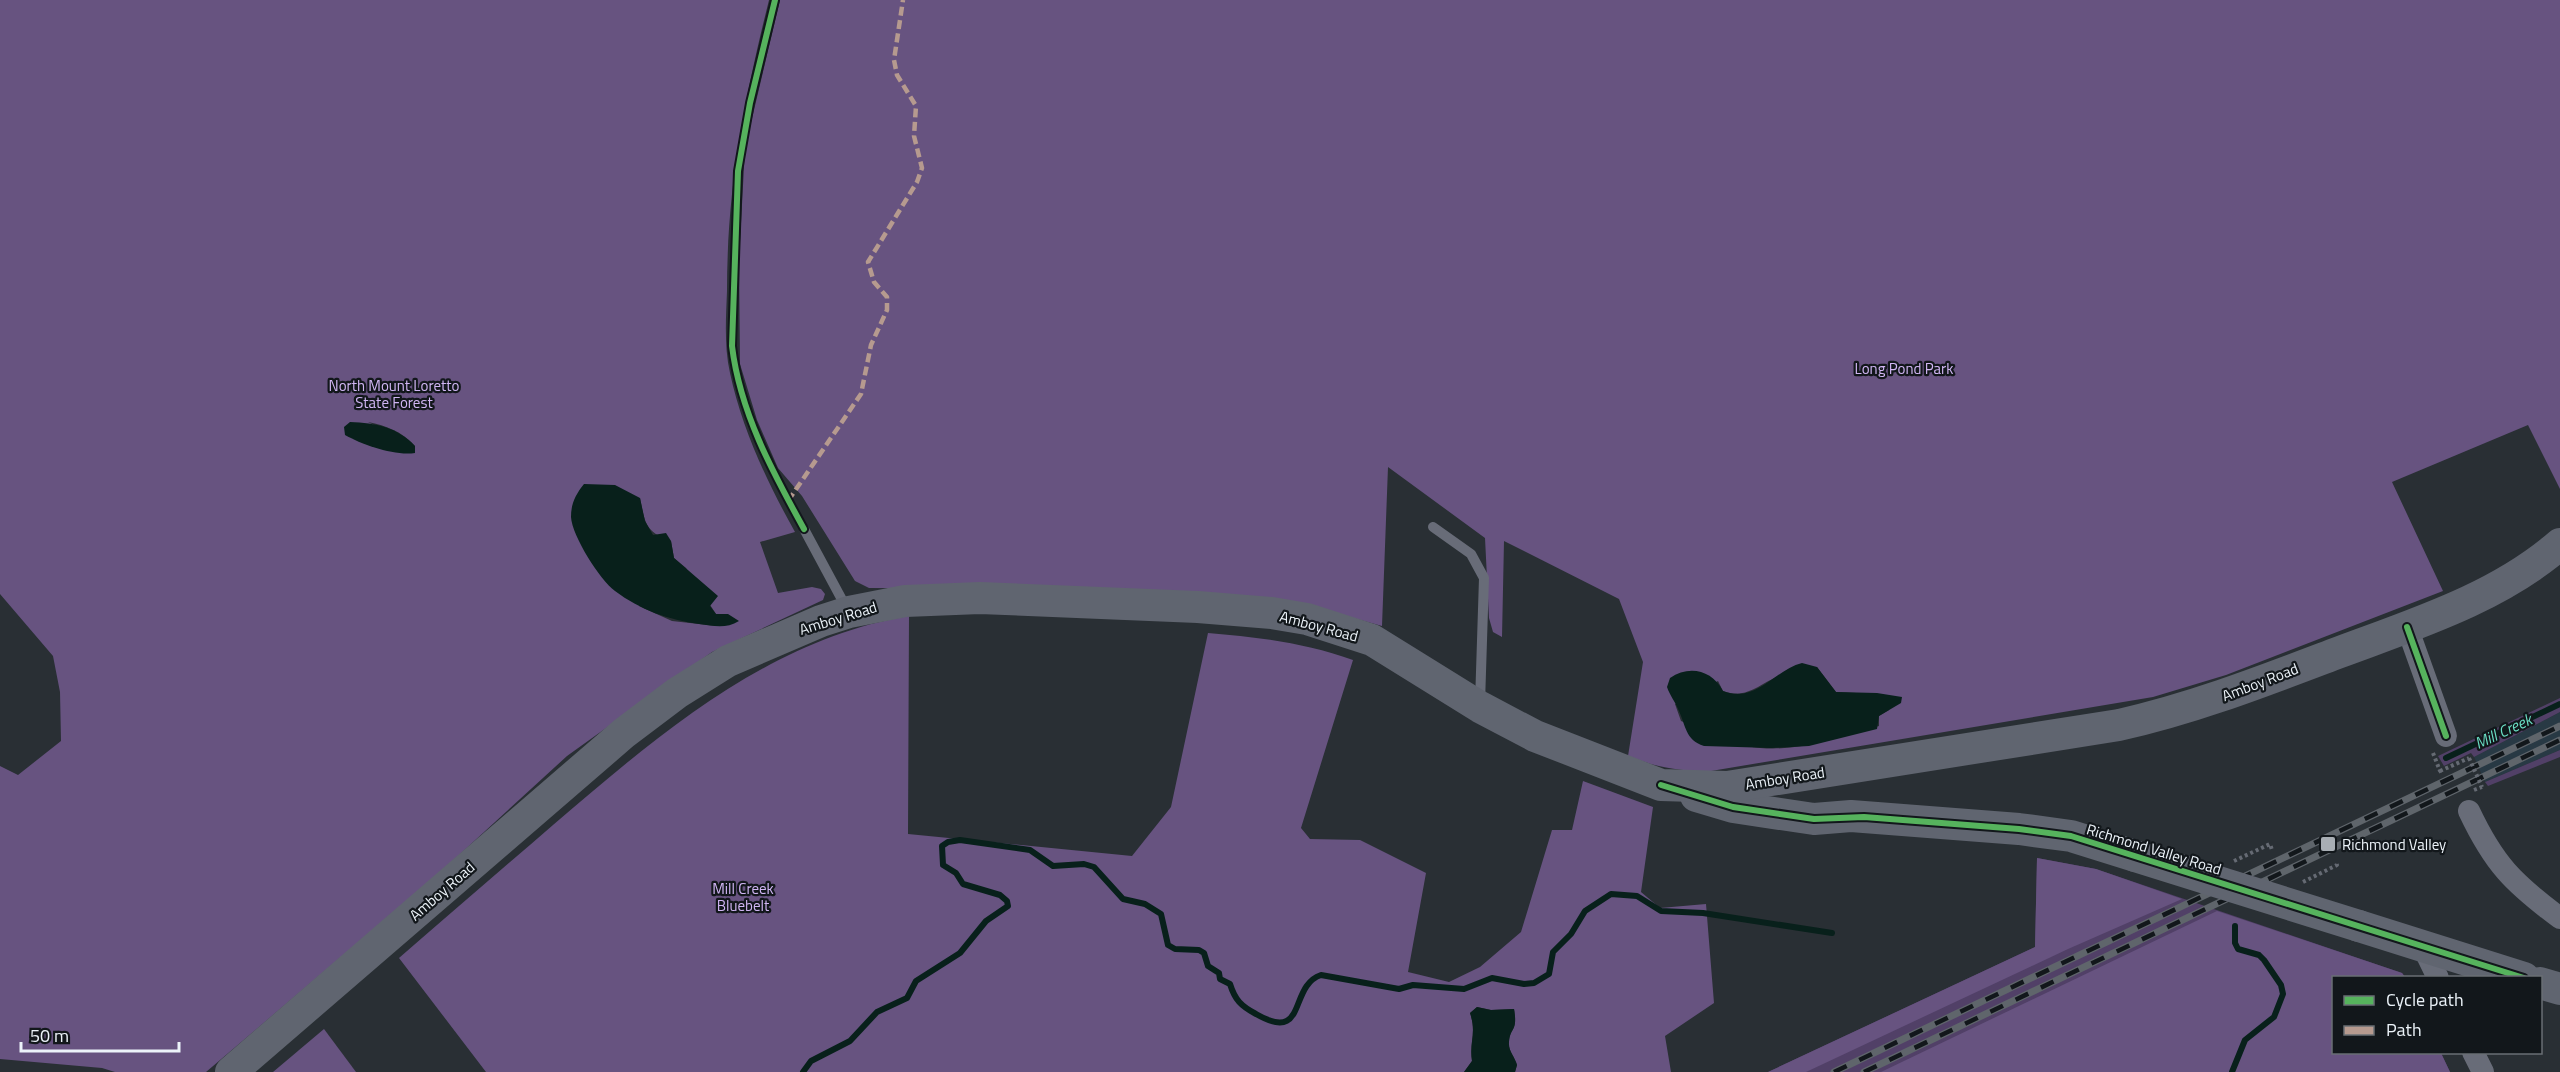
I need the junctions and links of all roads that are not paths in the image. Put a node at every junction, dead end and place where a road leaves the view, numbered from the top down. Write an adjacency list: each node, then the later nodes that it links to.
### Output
1 (1433, 526): 6 (lane)
2 (804, 529): 4 (lane)
3 (2560, 544): 5 (main road, Amboy Road)
4 (849, 612): 6 (main road, Amboy Road); 19 (main road, Amboy Road)
5 (2407, 627): 7 (street); 8 (main road, Amboy Road)
6 (1480, 707): 9 (main road, Amboy Road)
7 (2446, 736)
8 (1830, 770): 9 (main road, Amboy Road); 11 (main road)
9 (1661, 785): 11 (main road, Richmond Valley Road)
10 (2469, 811): 12 (street)
11 (1851, 816): 13 (main road, Richmond Valley Road, bridge)
12 (2560, 918)
13 (2422, 945): 14 (street); 15 (main road, Richmond Valley Road)
14 (2437, 976)
15 (2518, 976)
16 (2542, 983): 17 (main road)
17 (2560, 989)
18 (2474, 1054): 20 (street)
19 (231, 1072)
20 (2483, 1072)

